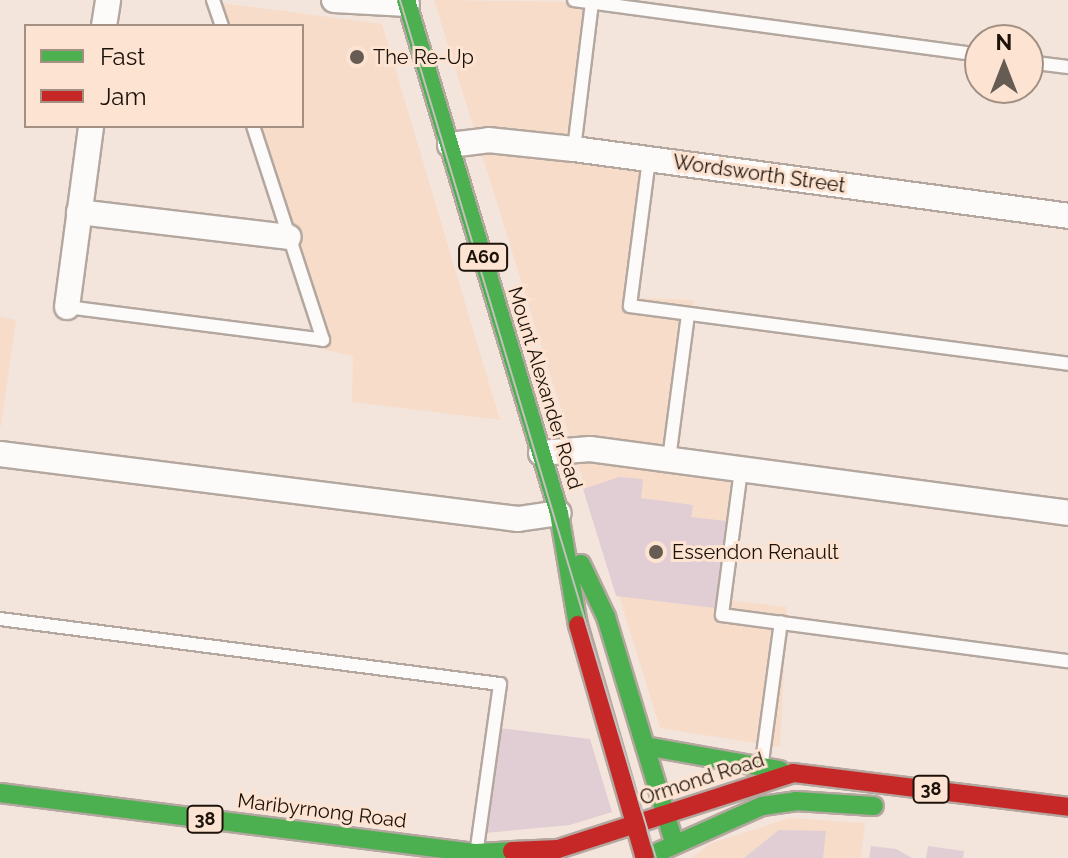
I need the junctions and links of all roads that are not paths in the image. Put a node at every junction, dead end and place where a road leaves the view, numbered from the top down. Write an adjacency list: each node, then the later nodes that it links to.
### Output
1 (108, 0): 7 (street)
2 (213, 0): 8 (lane)
3 (334, 0): 5 (street)
4 (574, 0): 6 (lane)
5 (407, 2): 14 (main road, Mount Alexander Road / A60)
6 (592, 2): 9 (lane); 15 (lane)
7 (104, 24)
8 (221, 24)
9 (964, 53)
10 (1044, 64): 11 (lane)
11 (1068, 67)
12 (91, 128): 17 (street)
13 (254, 128): 19 (lane)
14 (450, 145): 15 (street, Wordsworth Street); 23 (main road, Mount Alexander Road / A60)
15 (574, 149): 16 (street, Wordsworth Street)
16 (649, 159): 18 (street, Wordsworth Street); 21 (lane)
17 (79, 212): 19 (street); 20 (street)
18 (1068, 216)
19 (289, 237): 20 (lane)
20 (67, 307)
21 (688, 314): 22 (lane); 25 (lane)
22 (1068, 364)
23 (541, 453): 25 (street); 27 (main road, Mount Alexander Road / A60)
24 (0, 454): 27 (street)
25 (669, 459): 26 (street)
26 (741, 470): 28 (street); 30 (lane)
27 (559, 513): 32 (main road, Mount Alexander Road / A60); 39 (main road, Mount Alexander Road / A60)
28 (1068, 513)
29 (0, 619): 41 (lane)
30 (781, 622): 31 (lane); 33 (lane)
31 (1068, 661)
32 (645, 746): 33 (main road); 38 (main road, Mount Alexander Road / A60)
33 (761, 767): 34 (main road)
34 (793, 773): 36 (main road, Ormond Road / 38); 38 (main road, Ormond Road / 38)
35 (0, 793): 41 (main road, Maribyrnong Road / 38)
36 (1068, 807)
37 (901, 809): 40 (main road, 38)
38 (666, 812): 39 (main road, Ormond Road / 38); 40 (main road, Mount Alexander Road / A60)
39 (635, 825): 41 (main road, Maribyrnong Road / 38); 42 (main road, Mount Alexander Road / A60)
40 (676, 852): 42 (main road, 38)
41 (476, 853)
42 (645, 858)

